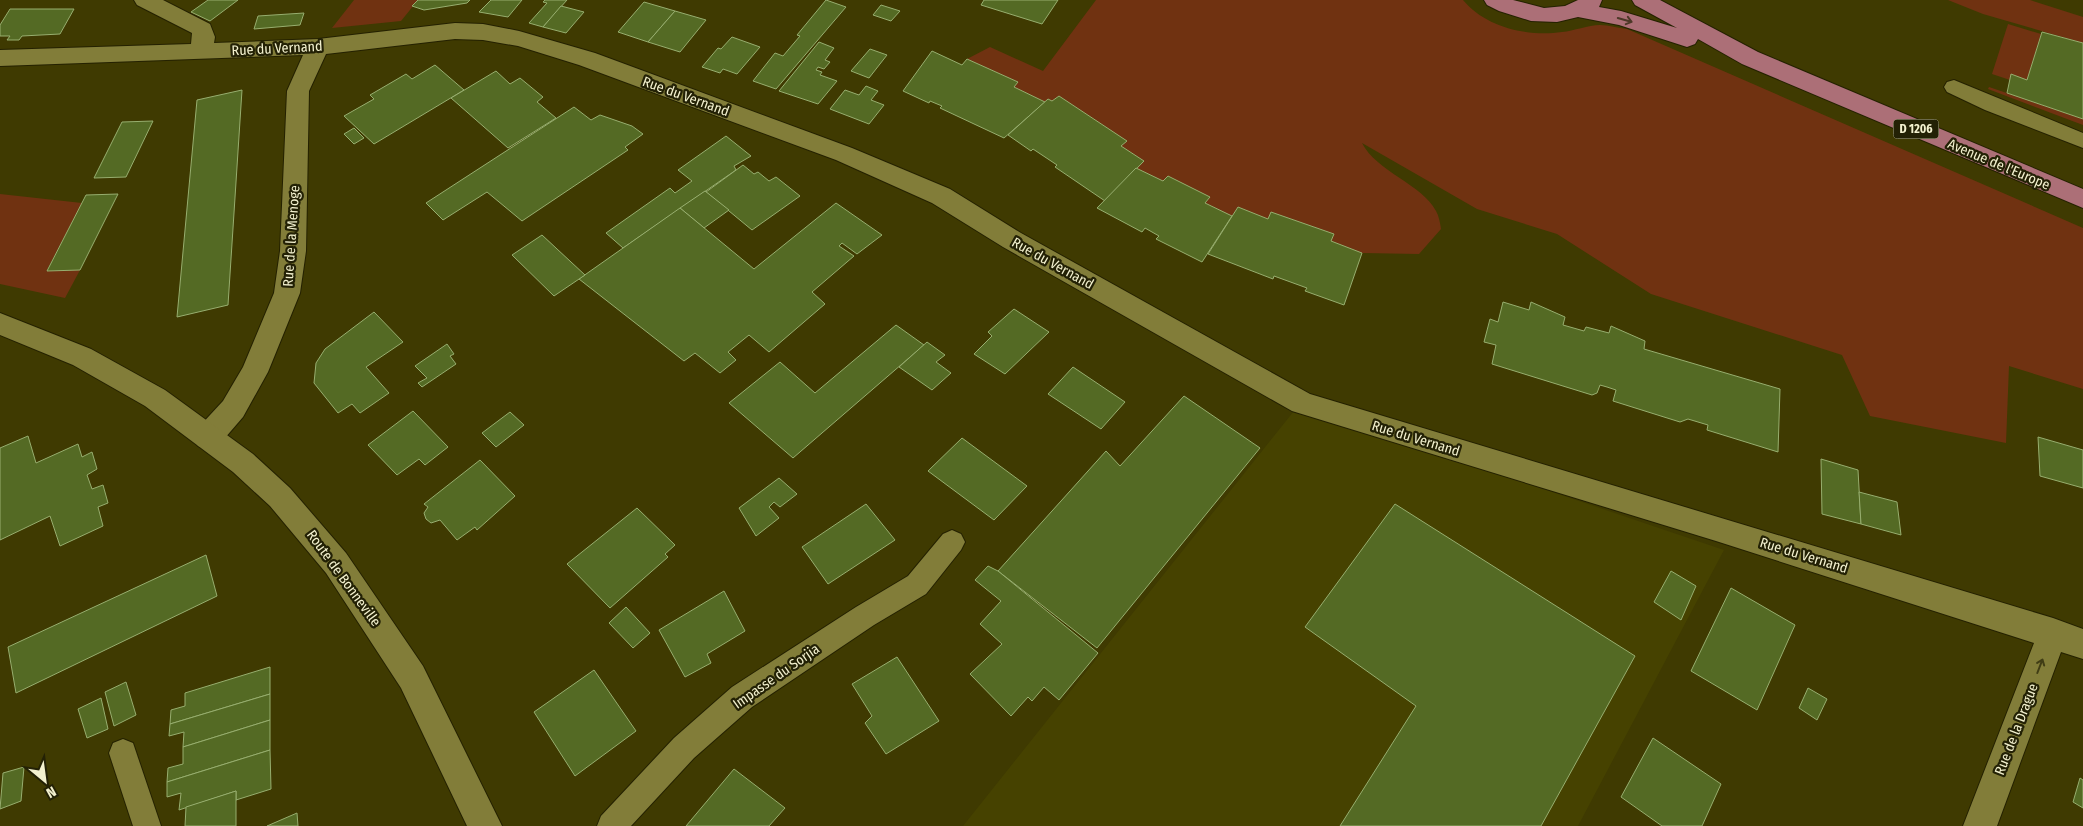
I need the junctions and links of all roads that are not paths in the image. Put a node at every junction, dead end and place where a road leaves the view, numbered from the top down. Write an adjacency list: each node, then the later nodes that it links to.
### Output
1 (145, 0): 6 (street)
2 (1495, 0): 4 (main road, D 1206)
3 (1643, 0): 8 (main road, Avenue de l'Europe / D 1206)
4 (1586, 5): 8 (main road, Avenue de l'Europe / D 1206, one-way to 8)
5 (318, 47): 6 (street, Rue du Vernand); 13 (street, Rue de la Menoge); 15 (street, Rue du Vernand)
6 (200, 52): 7 (street, Rue du Vernand)
7 (0, 58)
8 (1750, 58): 11 (main road, Avenue de l'Europe / D 1206)
9 (1954, 87): 10 (lane)
10 (2083, 141)
11 (2083, 199)
12 (0, 324): 13 (street, Route de Bonneville)
13 (208, 437): 19 (street, Route de Bonneville)
14 (952, 542): 20 (lane, Impasse du Sorjia)
15 (2053, 633): 16 (street, Rue du Vernand); 21 (street, Rue de la Drague, one-way to 15)
16 (2083, 644)
17 (123, 753): 18 (lane)
18 (147, 826)
19 (485, 826)
20 (611, 826)
21 (1980, 826)

